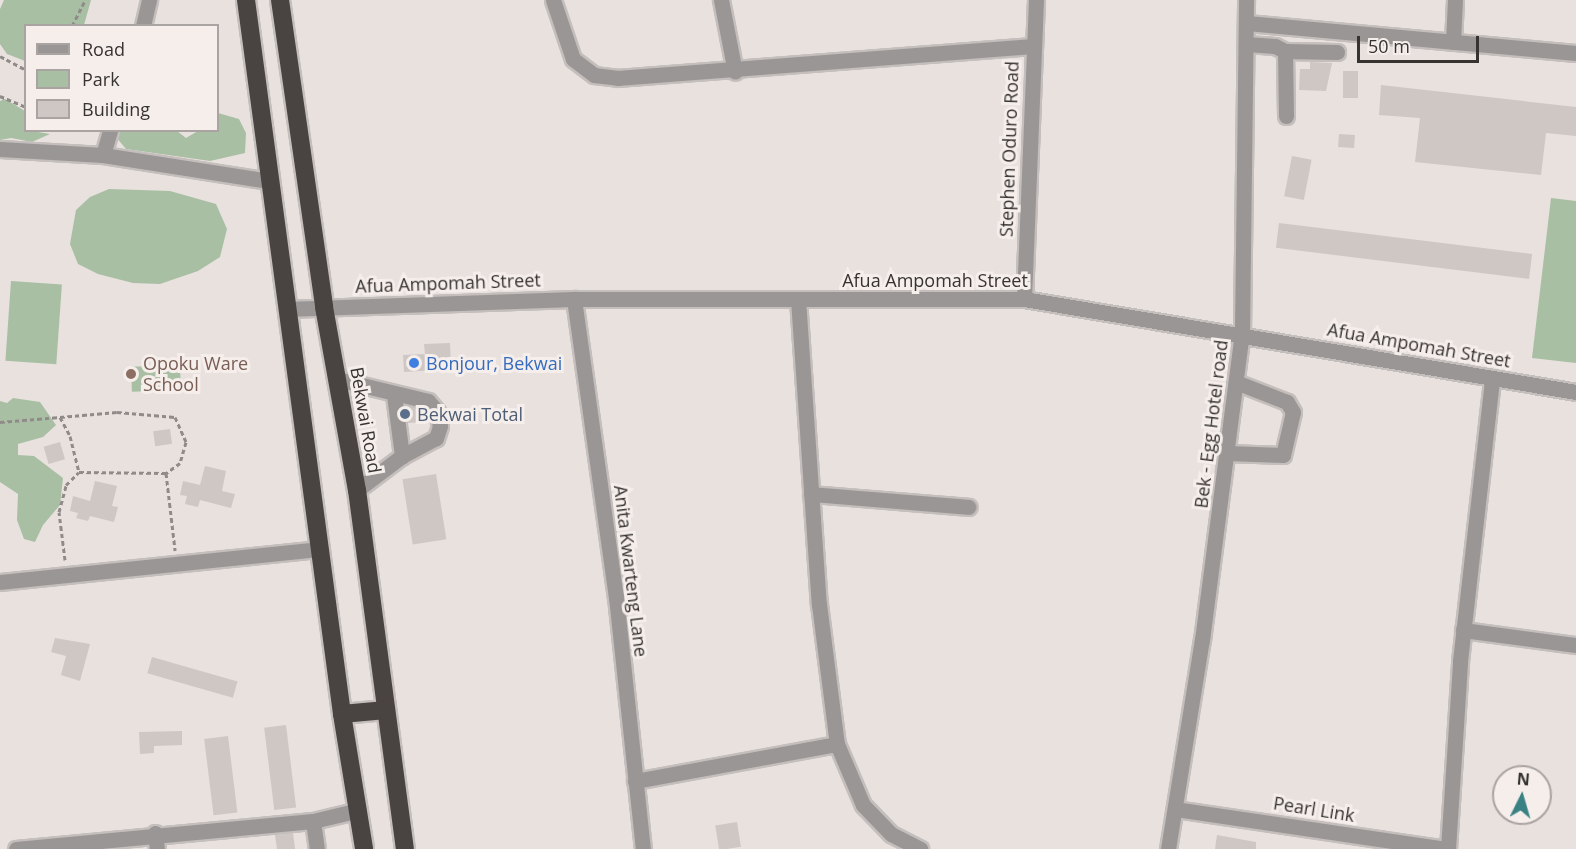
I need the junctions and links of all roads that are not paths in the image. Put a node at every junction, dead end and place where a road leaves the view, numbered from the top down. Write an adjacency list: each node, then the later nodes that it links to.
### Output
1 (149, 0): 10 (street)
2 (246, 0): 22 (highway)
3 (280, 0): 26 (highway, Bekwai Road)
4 (553, 0): 17 (street)
5 (721, 0): 17 (street)
6 (1036, 0): 13 (street, Stephen Oduro Road)
7 (1246, 0): 9 (street, Bek - Egg Hotel road)
8 (1455, 0): 11 (street)
9 (1247, 23): 11 (street); 12 (street, Bek - Egg Hotel road)
10 (143, 24)
11 (1453, 42): 16 (street)
12 (1246, 44): 14 (street); 28 (street, Bek - Egg Hotel road)
13 (1032, 46): 17 (street); 25 (street, Stephen Oduro Road)
14 (1285, 51): 15 (street); 18 (street)
15 (1337, 52)
16 (1576, 53)
17 (735, 72)
18 (1286, 116)
19 (109, 132): 21 (street)
20 (0, 149): 21 (street)
21 (103, 155): 22 (street)
22 (269, 181): 27 (highway)
23 (574, 299): 24 (street, Afua Ampomah Street); 26 (street, Afua Ampomah Street); 46 (street, Anita Kwarteng Lane)
24 (798, 299): 25 (street, Afua Ampomah Street); 37 (street)
25 (1024, 299): 28 (street, Afua Ampomah Street)
26 (324, 307): 27 (street, Afua Ampomah Street); 30 (highway, Bekwai Road)
27 (286, 309): 39 (highway)
28 (1242, 333): 29 (street, Afua Ampomah Street); 31 (street, Bek - Egg Hotel road)
29 (1492, 378): 32 (street, Afua Ampomah Street); 41 (street)
30 (337, 379): 33 (street); 36 (highway, Bekwai Road)
31 (1236, 382): 34 (street, Bek - Egg Hotel road); 34 (street)
32 (1576, 392)
33 (394, 395): 35 (street); 35 (street)
34 (1227, 453): 47 (street, Bek - Egg Hotel road)
35 (402, 456): 36 (street)
36 (357, 490): 43 (highway, Bekwai Road)
37 (812, 494): 38 (street); 45 (street)
38 (968, 507)
39 (320, 549): 40 (street); 44 (highway)
40 (0, 582)
41 (1463, 630): 42 (street); 59 (street)
42 (1576, 645)
43 (386, 710): 44 (highway); 55 (highway, Bekwai Road)
44 (342, 714): 48 (highway)
45 (837, 744): 46 (street); 57 (street)
46 (635, 781): 56 (street, Anita Kwarteng Lane)
47 (1175, 808): 58 (street, Bek - Egg Hotel road); 59 (street, Pearl Link)
48 (359, 810): 49 (street); 54 (highway)
49 (313, 821): 50 (street); 53 (street)
50 (155, 833): 51 (street); 52 (street)
51 (16, 849)
52 (157, 849)
53 (317, 849)
54 (364, 849)
55 (405, 849)
56 (643, 849)
57 (920, 849)
58 (1168, 849)
59 (1447, 849)

